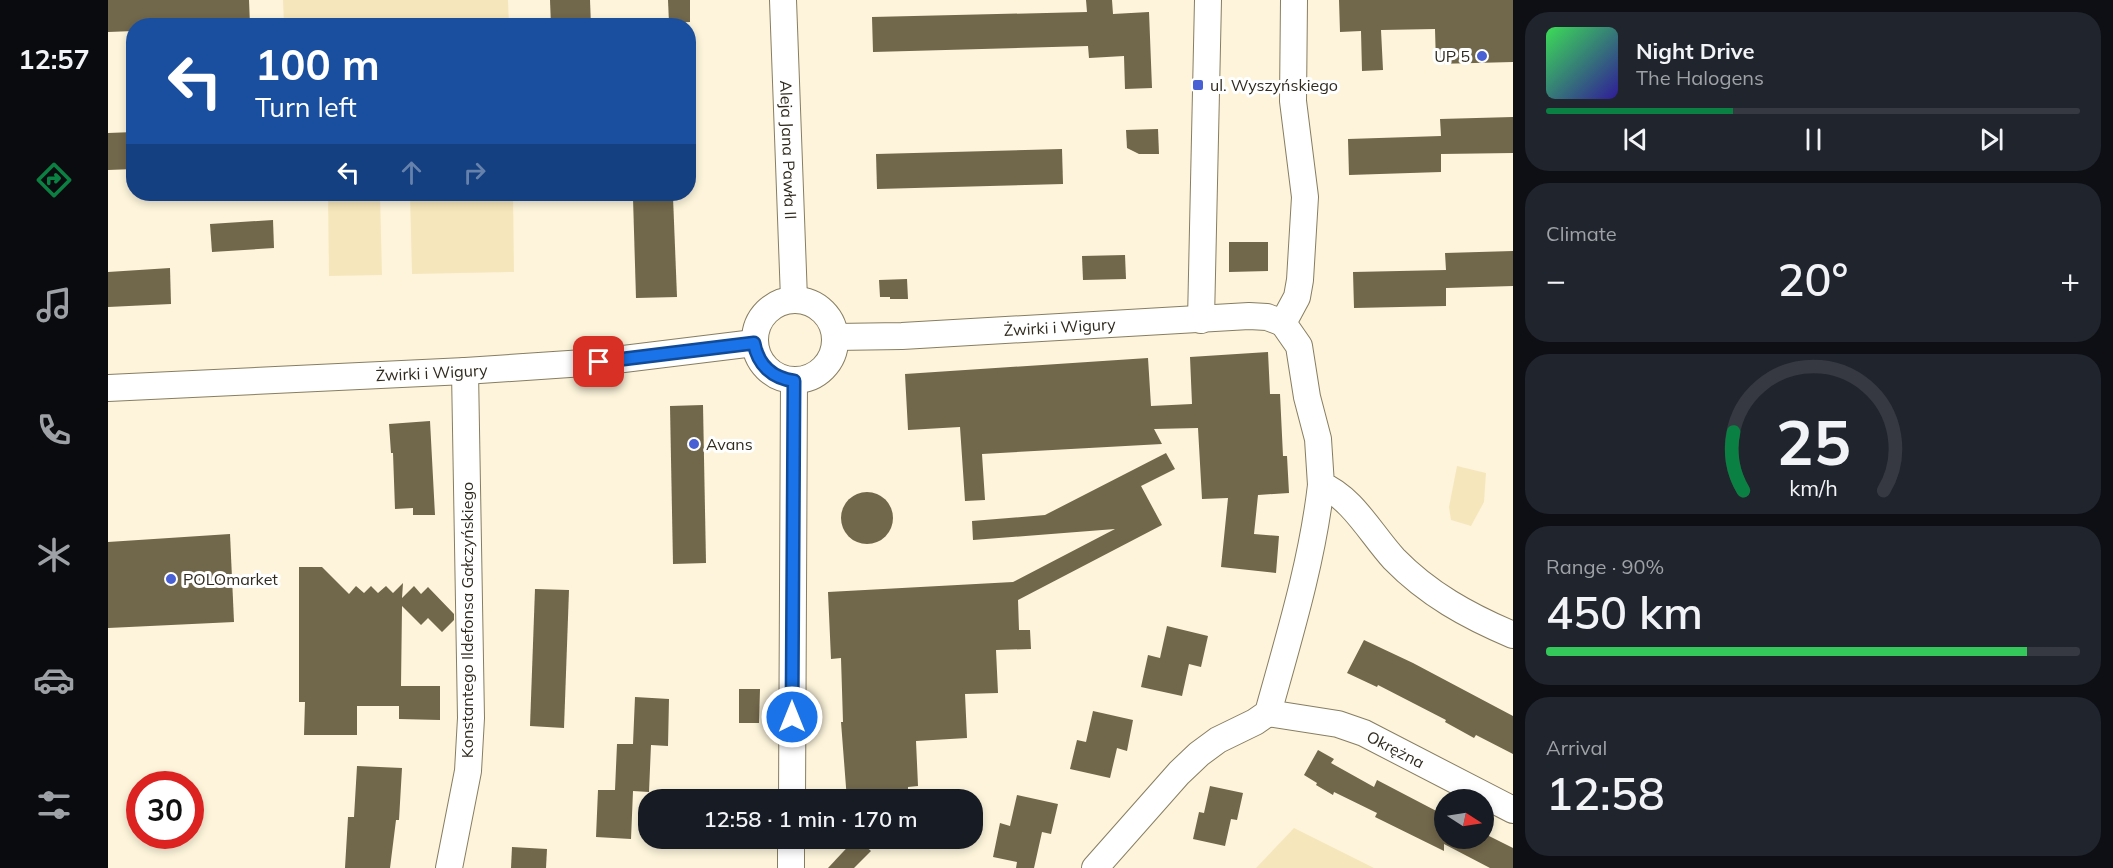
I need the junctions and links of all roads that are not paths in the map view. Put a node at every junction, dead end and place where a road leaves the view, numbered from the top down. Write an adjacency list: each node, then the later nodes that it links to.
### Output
1 (783, 0): 4 (street, Aleja Jana Pawła II)
2 (1208, 0): 5 (street)
3 (1294, 0): 6 (street)
4 (794, 299): 7 (street); 8 (street)
5 (1201, 320): 6 (street, Żwirki i Wigury); 7 (street, Żwirki i Wigury)
6 (1283, 323): 12 (street)
7 (835, 337): 10 (street)
8 (754, 343): 9 (street, Żwirki i Wigury); 10 (street)
9 (465, 370): 11 (street, Żwirki i Wigury); 18 (street, Konstantego Ildefonsa Gałczyńskiego)
10 (794, 381): 15 (street)
11 (108, 388)
12 (1321, 485): 13 (street); 14 (street)
13 (1513, 635)
14 (1268, 713): 16 (street, Okrężna); 20 (street)
15 (792, 789)
16 (1513, 810)
17 (791, 849): 19 (street)
18 (449, 868)
19 (791, 868)
20 (1095, 868)

